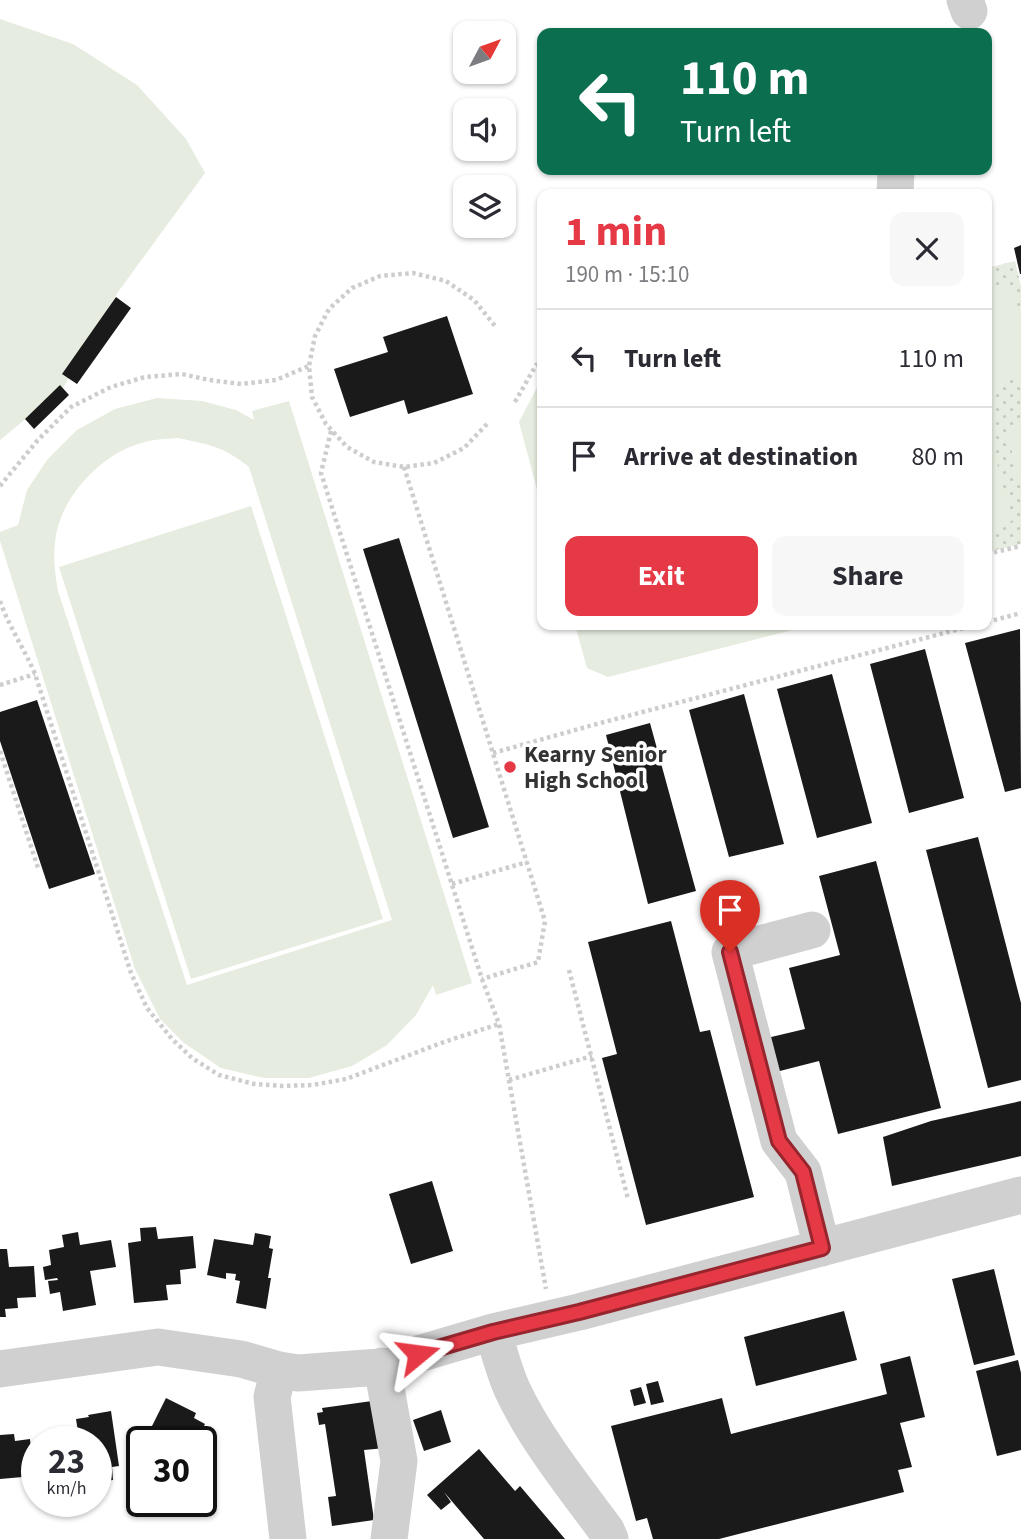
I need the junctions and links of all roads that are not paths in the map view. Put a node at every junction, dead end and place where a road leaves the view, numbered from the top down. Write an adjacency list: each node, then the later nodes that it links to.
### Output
1 (812, 930): 3 (street)
2 (1021, 1195): 3 (street)
3 (822, 1248): 4 (street)
4 (493, 1332): 5 (street); 10 (street)
5 (398, 1362): 7 (street); 9 (street)
6 (0, 1369): 7 (street)
7 (279, 1370): 8 (street)
8 (288, 1539)
9 (389, 1539)
10 (610, 1539)

